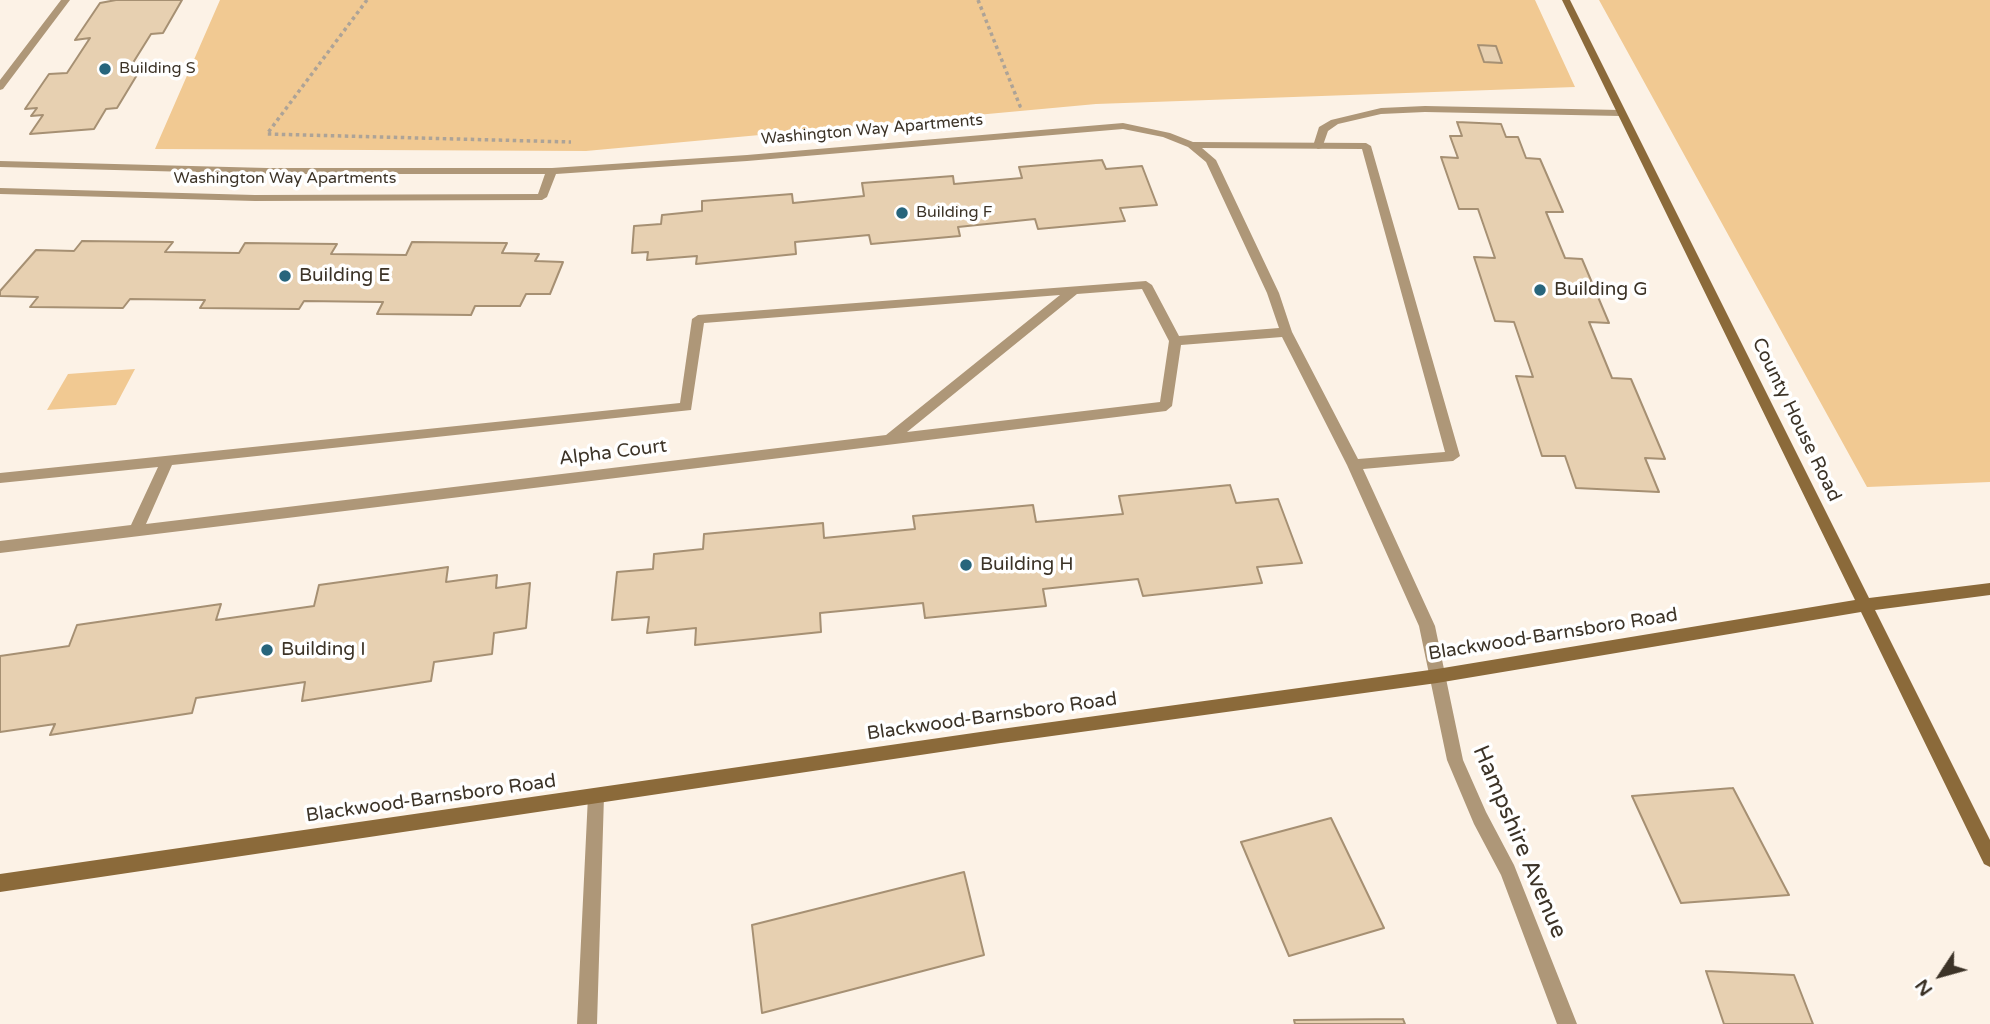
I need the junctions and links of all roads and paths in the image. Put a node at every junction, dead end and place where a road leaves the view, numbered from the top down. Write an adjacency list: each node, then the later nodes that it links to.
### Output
1 (66, 0): 5 (street)
2 (367, 0): 8 (path)
3 (978, 0): 6 (path)
4 (1566, 0): 7 (main road, County House Road)
5 (0, 88)
6 (1006, 108)
7 (1620, 113): 10 (street); 24 (main road, County House Road)
8 (576, 142)
9 (1192, 145): 10 (street, Washington Way Apartments); 12 (street, Washington Way Apartments); 15 (street, Washington Way Apartments)
10 (1318, 146): 19 (street, Washington Way Apartments)
11 (1, 165): 12 (street, Washington Way Apartments)
12 (552, 171): 13 (street, Washington Way Apartments)
13 (0, 191)
14 (1073, 290): 16 (street); 17 (street); 18 (street)
15 (1286, 332): 16 (street); 19 (street, Washington Way Apartments)
16 (1175, 341): 17 (street, Alpha Court)
17 (889, 440): 21 (street, Alpha Court)
18 (169, 460): 20 (street); 21 (street)
19 (1354, 465): 25 (street, Washington Way Apartments)
20 (0, 478)
21 (136, 530): 22 (street, Alpha Court)
22 (0, 547)
23 (1990, 589): 24 (main road, Blackwood-Barnsboro Road)
24 (1865, 605): 25 (main road, Blackwood-Barnsboro Road); 27 (main road, County House Road)
25 (1437, 676): 26 (main road, Blackwood-Barnsboro Road); 30 (street, Hampshire Avenue)
26 (596, 796): 28 (main road, Blackwood-Barnsboro Road); 29 (street)
27 (1990, 858)
28 (0, 883)
29 (587, 1024)
30 (1567, 1024)

